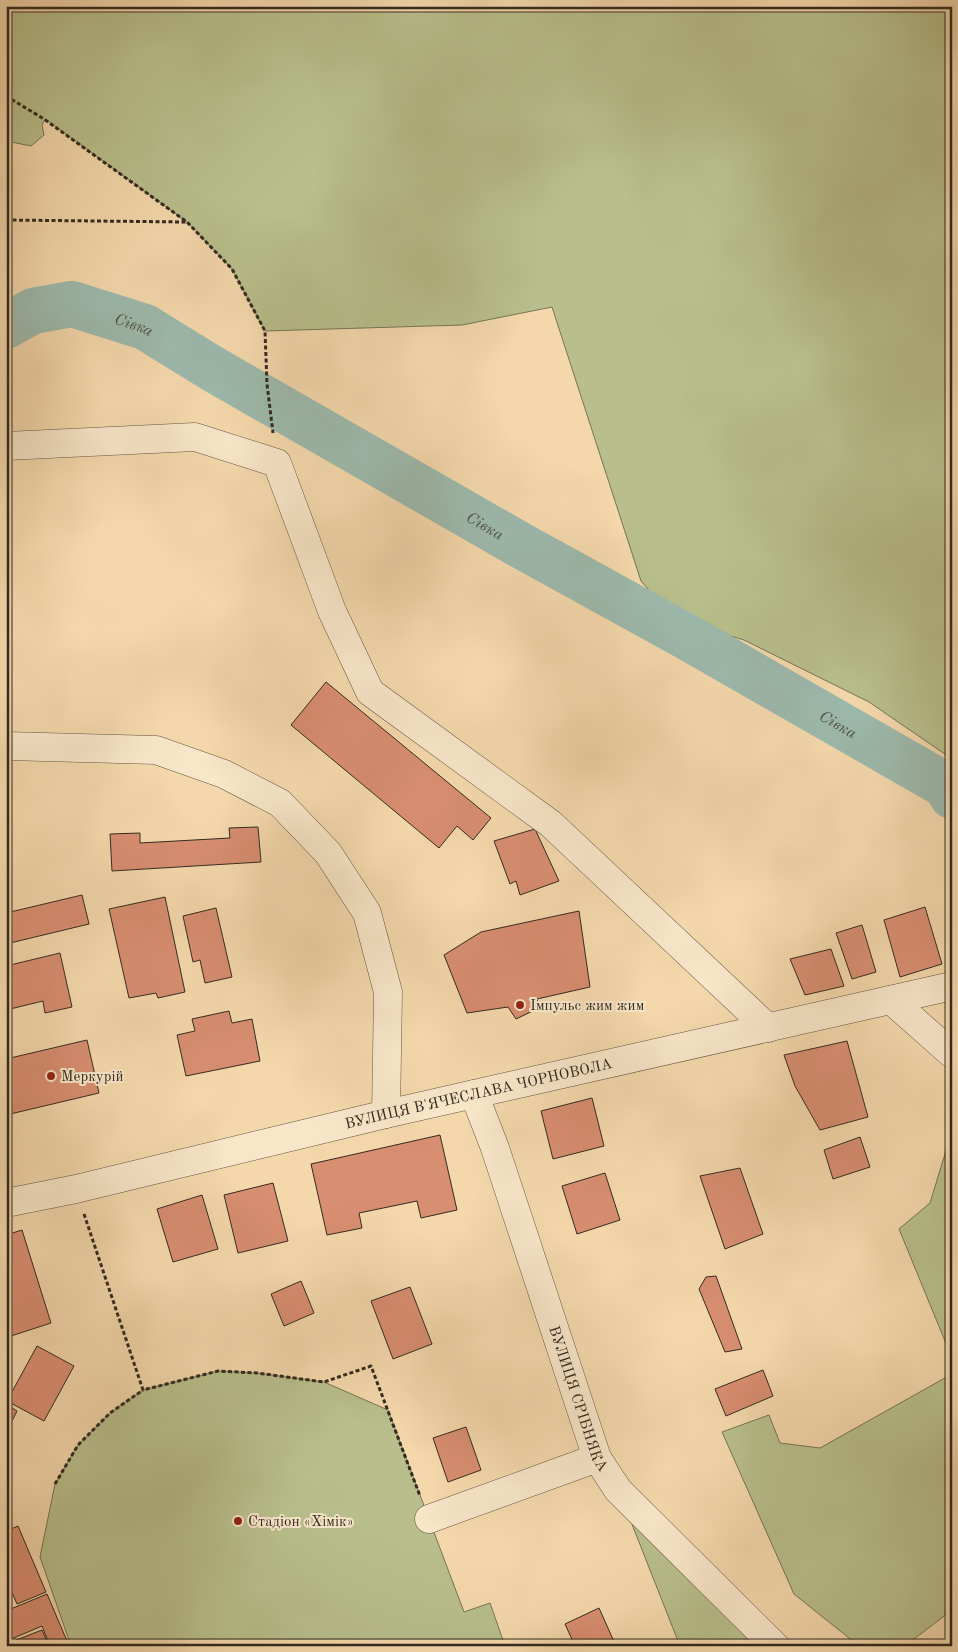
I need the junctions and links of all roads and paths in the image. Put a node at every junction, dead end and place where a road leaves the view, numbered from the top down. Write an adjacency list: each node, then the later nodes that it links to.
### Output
1 (6, 96): 3 (path)
2 (6, 220): 3 (path)
3 (187, 222): 4 (path)
4 (270, 416)
5 (6, 446): 9 (street)
6 (6, 746): 12 (street)
7 (952, 986): 8 (street, ВУЛИЦЯ В'ЯЧЕСЛАВА ЧОРНОВОЛА)
8 (891, 1000): 9 (street, ВУЛИЦЯ В'ЯЧЕСЛАВА ЧОРНОВОЛА); 10 (street)
9 (768, 1028): 11 (street, ВУЛИЦЯ В'ЯЧЕСЛАВА ЧОРНОВОЛА)
10 (952, 1054)
11 (474, 1094): 12 (street, ВУЛИЦЯ В'ЯЧЕСЛАВА ЧОРНОВОЛА); 16 (street, ВУЛИЦЯ СРІБНЯКА)
12 (386, 1114): 13 (street, ВУЛИЦЯ В'ЯЧЕСЛАВА ЧОРНОВОЛА)
13 (76, 1189): 14 (street, ВУЛИЦЯ В'ЯЧЕСЛАВА ЧОРНОВОЛА); 15 (path)
14 (6, 1203)
15 (143, 1390): 17 (path); 18 (path)
16 (597, 1458): 18 (street); 19 (street, ВУЛИЦЯ СРІБНЯКА)
17 (55, 1484)
18 (429, 1519)
19 (776, 1646)

